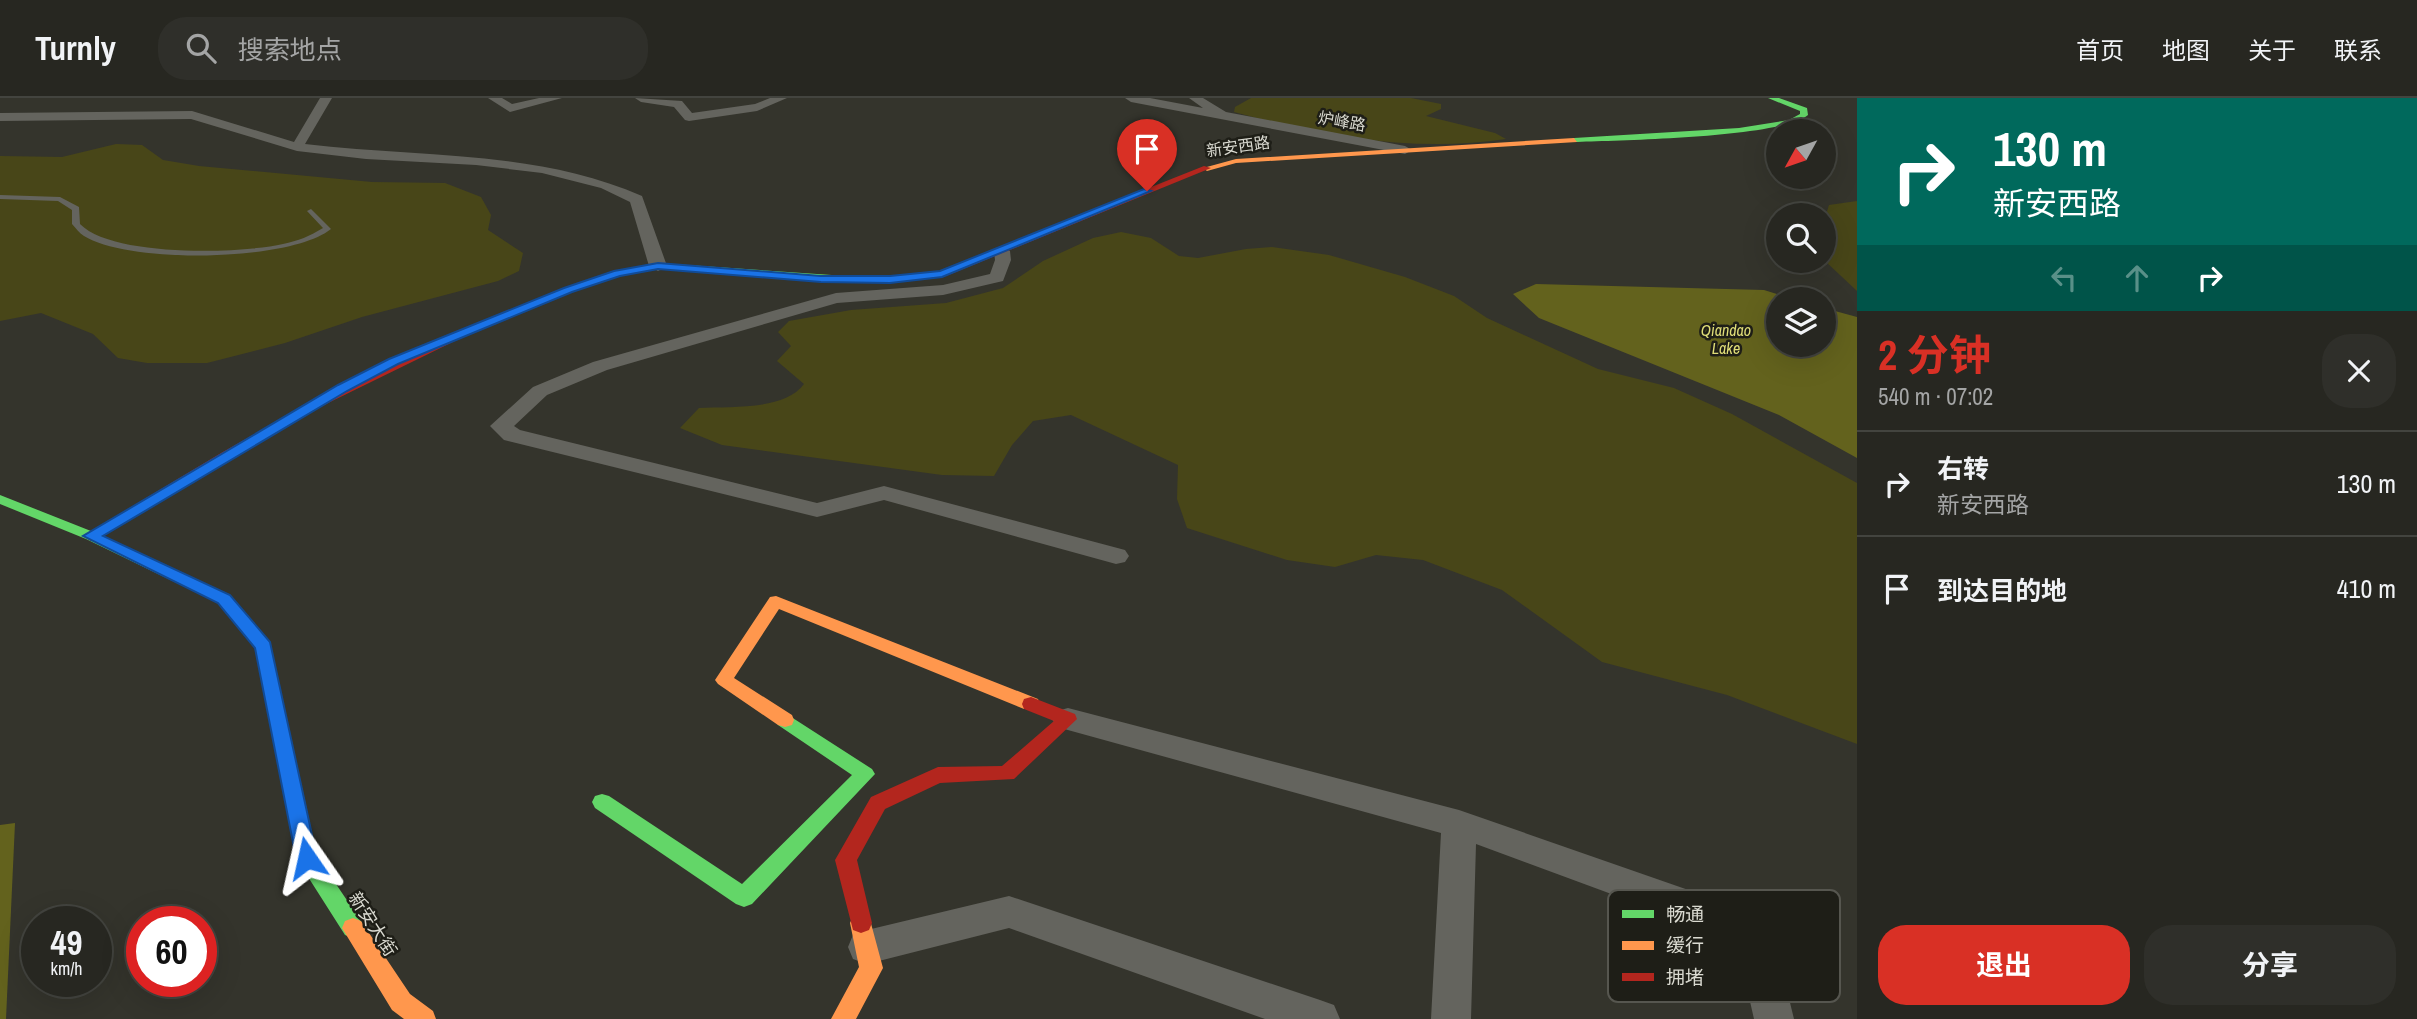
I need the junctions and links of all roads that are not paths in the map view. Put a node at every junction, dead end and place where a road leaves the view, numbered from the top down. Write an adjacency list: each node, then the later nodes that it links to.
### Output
1 (326, 98): 11 (street)
2 (494, 98): 3 (street)
3 (556, 98)
4 (641, 98): 5 (street)
5 (781, 98)
6 (1131, 98): 9 (street)
7 (1195, 98): 9 (street, 炉峰路)
8 (1772, 98): 12 (street, 新安西路)
9 (1222, 115): 12 (street, 炉峰路)
10 (0, 117): 11 (street)
11 (297, 147): 16 (street)
12 (1405, 150): 15 (street, 新安西路)
13 (0, 197): 14 (lane)
14 (311, 211)
15 (1002, 251): 16 (street, 新安西路); 19 (street)
16 (658, 266): 18 (street, 新安西路)
17 (0, 499): 18 (street, 新安大街)
18 (91, 536): 26 (street, 新安大街)
19 (1116, 556)
20 (1068, 719): 21 (street); 22 (street); 24 (street)
21 (602, 802)
22 (1459, 824): 23 (street); 29 (street)
23 (1643, 890)
24 (867, 947): 27 (street); 28 (street)
25 (1770, 1002): 30 (street)
26 (424, 1019)
27 (843, 1019)
28 (1320, 1019)
29 (1451, 1019)
30 (1774, 1019)

